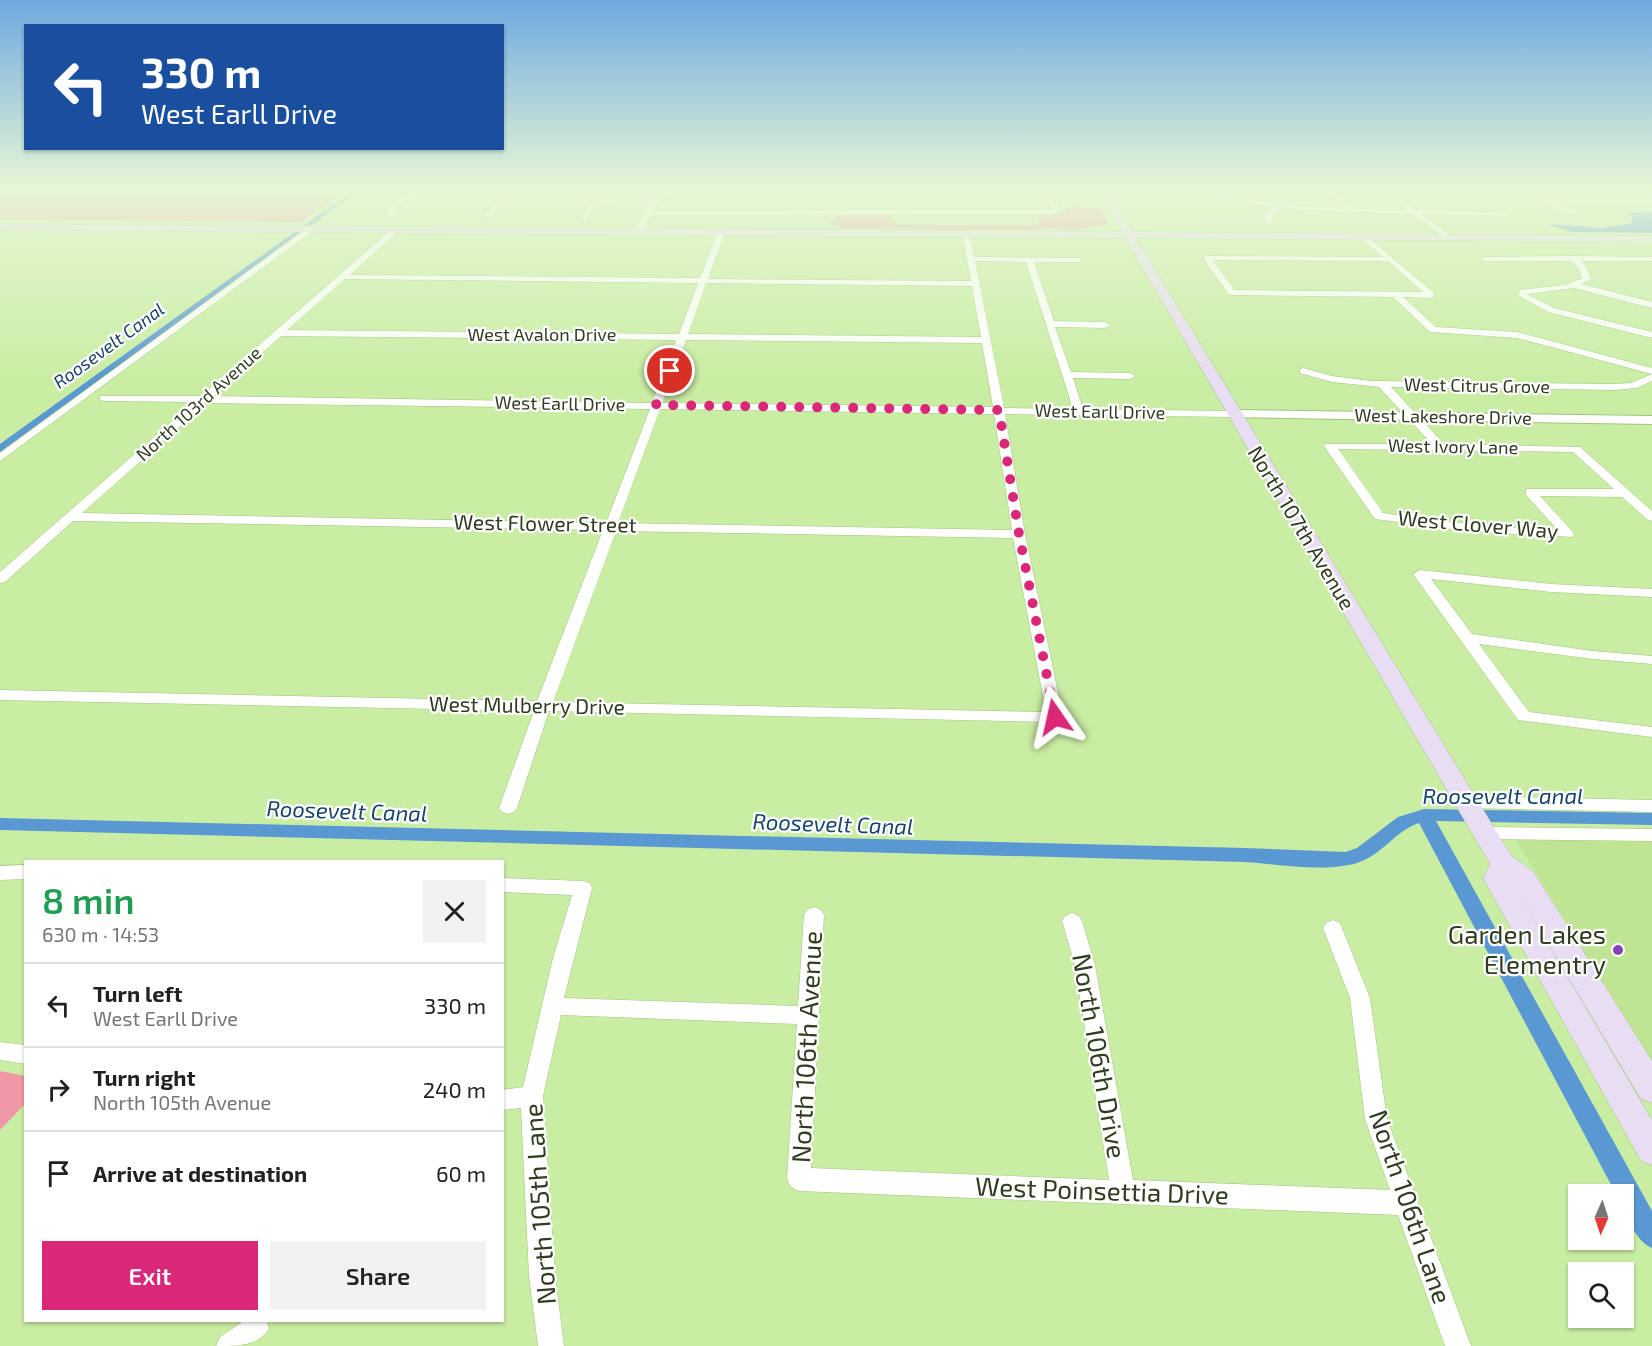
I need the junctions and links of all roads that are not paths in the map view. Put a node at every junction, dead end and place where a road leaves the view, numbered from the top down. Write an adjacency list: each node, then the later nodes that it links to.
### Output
1 (279, 253): 41 (street)
2 (370, 253): 14 (street, North 103rd Avenue)
3 (714, 253): 15 (street)
4 (970, 253): 8 (street)
5 (1138, 253): 37 (main road, North 107th Avenue)
6 (1383, 253): 13 (street)
7 (1571, 258): 9 (street); 10 (street); 17 (street)
8 (971, 259): 11 (street); 16 (street)
9 (1484, 259)
10 (1652, 259)
11 (1029, 260): 12 (street); 20 (street)
12 (1078, 260)
13 (1391, 260): 18 (street); 18 (street)
14 (342, 277): 15 (street); 22 (street, North 103rd Avenue)
15 (704, 281): 16 (street); 24 (street)
16 (976, 284): 25 (street)
17 (1574, 285): 19 (street); 23 (street)
18 (1395, 294): 27 (street)
19 (1652, 305)
20 (1051, 324): 21 (street); 28 (street)
21 (1106, 325)
22 (278, 333): 24 (street, West Avalon Drive); 33 (street, North 103rd Avenue)
23 (1652, 335)
24 (684, 336): 25 (street, West Avalon Drive); 34 (street)
25 (986, 340): 35 (street)
26 (1303, 371): 31 (street, West Citrus Grove)
27 (1652, 371)
28 (1067, 375): 29 (street); 36 (street)
29 (1130, 376)
30 (1652, 377): 31 (street, West Citrus Grove)
31 (1382, 384): 38 (street)
32 (104, 398): 33 (street, West Earll Drive)
33 (205, 399): 34 (street, West Earll Drive); 44 (street, North 103rd Avenue)
34 (656, 405): 35 (street, West Earll Drive); 46 (street)
35 (999, 410): 36 (street, West Earll Drive); 47 (street)
36 (1079, 412): 37 (street, West Earll Drive)
37 (1233, 414): 38 (street, West Lakeshore Drive); 55 (main road, North 107th Avenue)
38 (1412, 417): 39 (street, West Lakeshore Drive); 40 (street)
39 (1652, 420)
40 (1441, 447): 42 (street, West Ivory Lane); 43 (street, West Ivory Lane)
41 (0, 458)
42 (1625, 493): 43 (street, West Clover Way); 45 (street)
43 (1379, 516)
44 (71, 517): 46 (street, West Flower Street); 48 (street, North 103rd Avenue)
45 (1652, 517)
46 (613, 525): 47 (street, West Flower Street); 53 (street)
47 (1019, 534): 53 (street, West Mulberry Drive)
48 (0, 579)
49 (1652, 593): 50 (street)
50 (1467, 638): 51 (street); 54 (street)
51 (1652, 660)
52 (0, 695): 53 (street, West Mulberry Drive)
53 (543, 707): 57 (street)
54 (1652, 732)
55 (1466, 802): 56 (street); 58 (main road, North 107th Avenue)
56 (1652, 806)
57 (508, 808)
58 (1483, 831): 59 (street); 60 (main road, North 107th Avenue)
59 (1652, 835)
60 (1503, 863): 71 (main road, North 107th Avenue); 74 (main road)
61 (24, 872): 62 (street)
62 (2, 875)
63 (504, 885): 67 (street, North 105th Lane)
64 (814, 915): 68 (street, North 106th Avenue)
65 (1072, 921): 76 (street, North 106th Drive)
66 (1333, 928): 77 (street, North 106th Lane)
67 (553, 1006): 68 (street); 72 (street, North 105th Lane)
68 (808, 1015): 75 (street, North 106th Avenue)
69 (0, 1051): 70 (street)
70 (24, 1055)
71 (1652, 1089)
72 (532, 1096): 73 (street); 80 (street, North 105th Lane)
73 (504, 1100)
74 (1652, 1150)
75 (799, 1179): 76 (street, West Poinsettia Drive)
76 (1123, 1192): 77 (street, West Poinsettia Drive)
77 (1406, 1203): 81 (street, North 106th Lane)
78 (255, 1324): 79 (street)
79 (229, 1346)
80 (551, 1346)
81 (1458, 1346)

